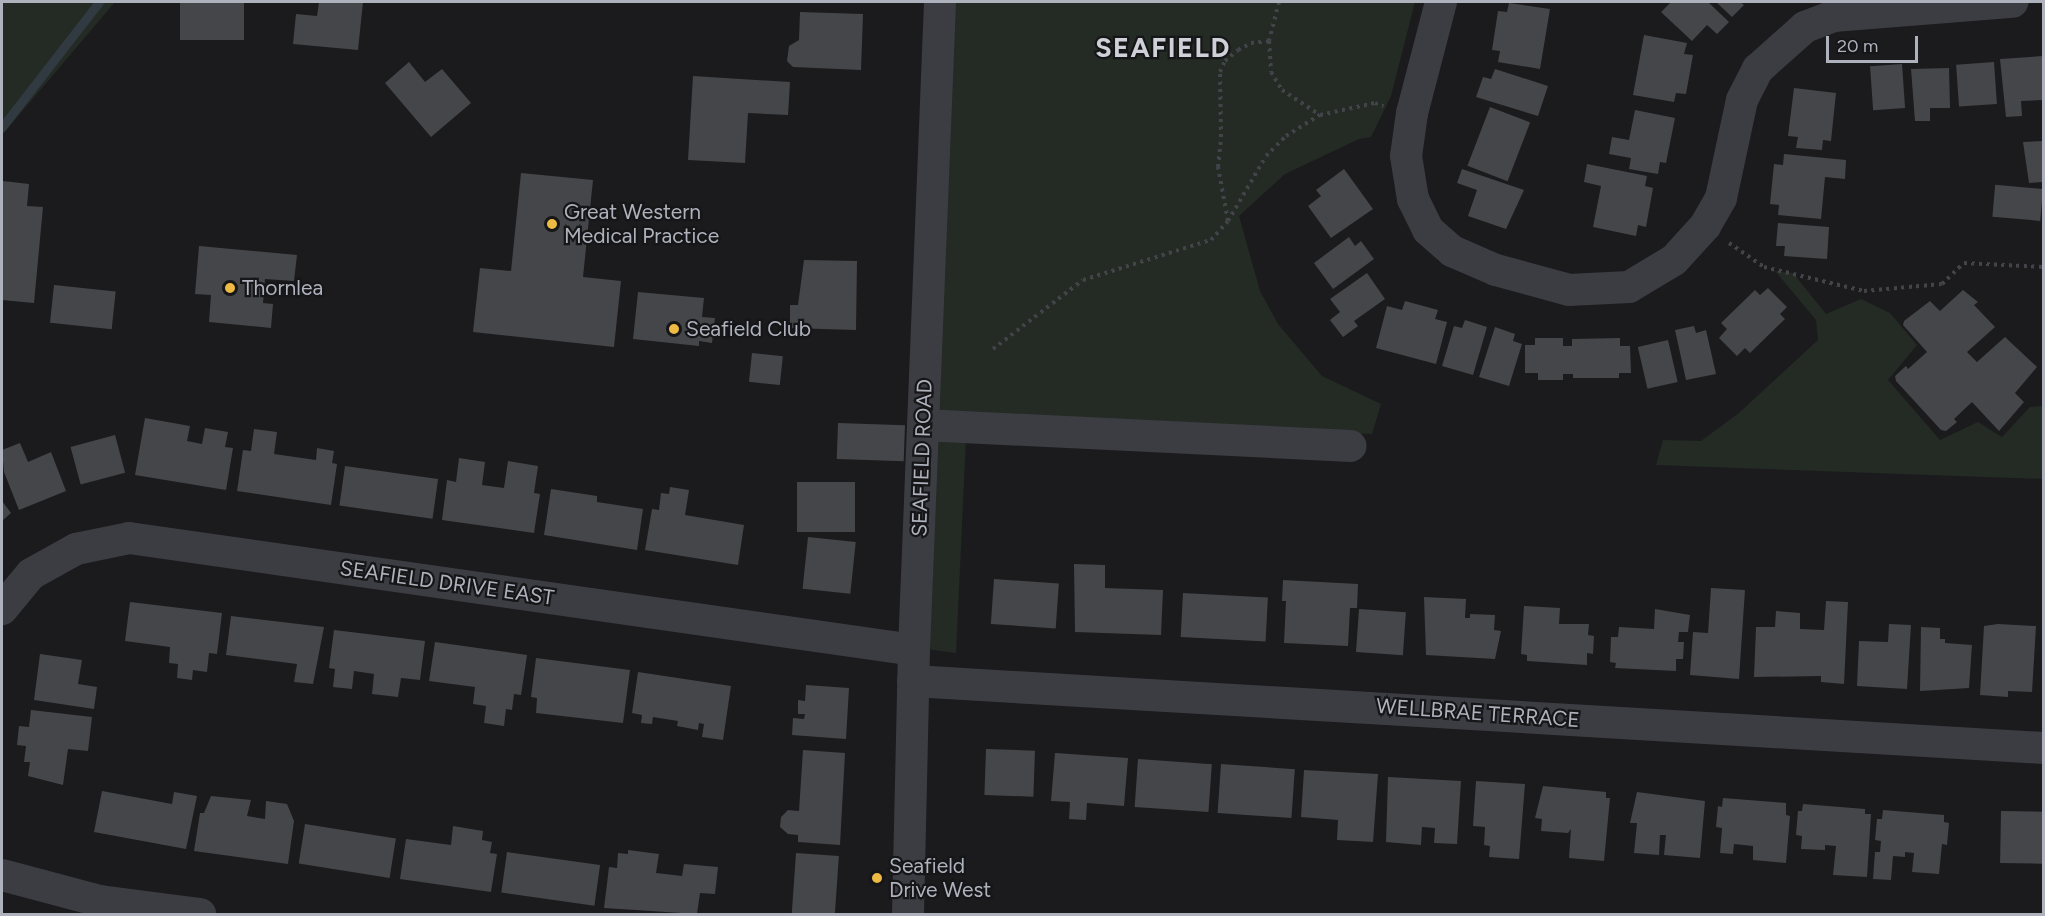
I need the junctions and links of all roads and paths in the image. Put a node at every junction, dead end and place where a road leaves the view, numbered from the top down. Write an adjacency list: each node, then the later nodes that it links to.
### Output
1 (940, 2): 12 (street, SEAFIELD ROAD)
2 (1279, 2): 5 (path)
3 (1441, 2): 6 (street)
4 (2012, 2): 9 (street)
5 (1269, 41): 7 (path); 8 (path)
6 (1412, 113): 7 (path); 9 (street)
7 (1320, 115): 8 (path)
8 (1228, 221): 11 (path)
9 (1705, 226): 10 (path)
10 (2043, 267)
11 (993, 349)
12 (923, 425): 13 (street); 15 (street, SEAFIELD ROAD)
13 (1350, 446)
14 (2, 609): 15 (street, SEAFIELD DRIVE EAST)
15 (914, 665): 16 (street, WELLBRAE TERRACE); 19 (street, SEAFIELD ROAD)
16 (2043, 748)
17 (2, 875): 18 (street)
18 (200, 915)
19 (908, 915)

